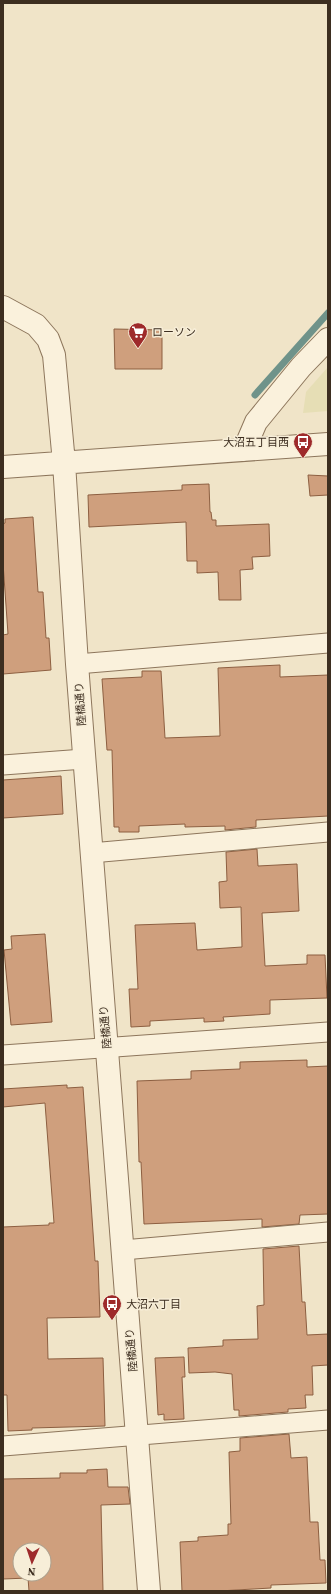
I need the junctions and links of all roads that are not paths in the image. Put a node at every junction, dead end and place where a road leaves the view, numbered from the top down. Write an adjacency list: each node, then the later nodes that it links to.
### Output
1 (3, 307): 5 (street, 陸橋通り)
2 (328, 339): 4 (street)
3 (328, 444): 4 (street)
4 (244, 450): 5 (street)
5 (64, 463): 6 (street); 8 (street, 陸橋通り)
6 (3, 467)
7 (328, 644): 8 (street)
8 (77, 664): 9 (street, 陸橋通り)
9 (84, 759): 10 (street); 12 (street, 陸橋通り)
10 (3, 765)
11 (328, 832): 12 (street)
12 (91, 853): 14 (street, 陸橋通り)
13 (328, 1032): 14 (street)
14 (107, 1048): 15 (street); 17 (street, 陸橋通り)
15 (3, 1055)
16 (328, 1232): 17 (street)
17 (123, 1250): 19 (street, 陸橋通り)
18 (328, 1420): 19 (street)
19 (138, 1434): 20 (street); 21 (street, 陸橋通り)
20 (3, 1446)
21 (149, 1591)

